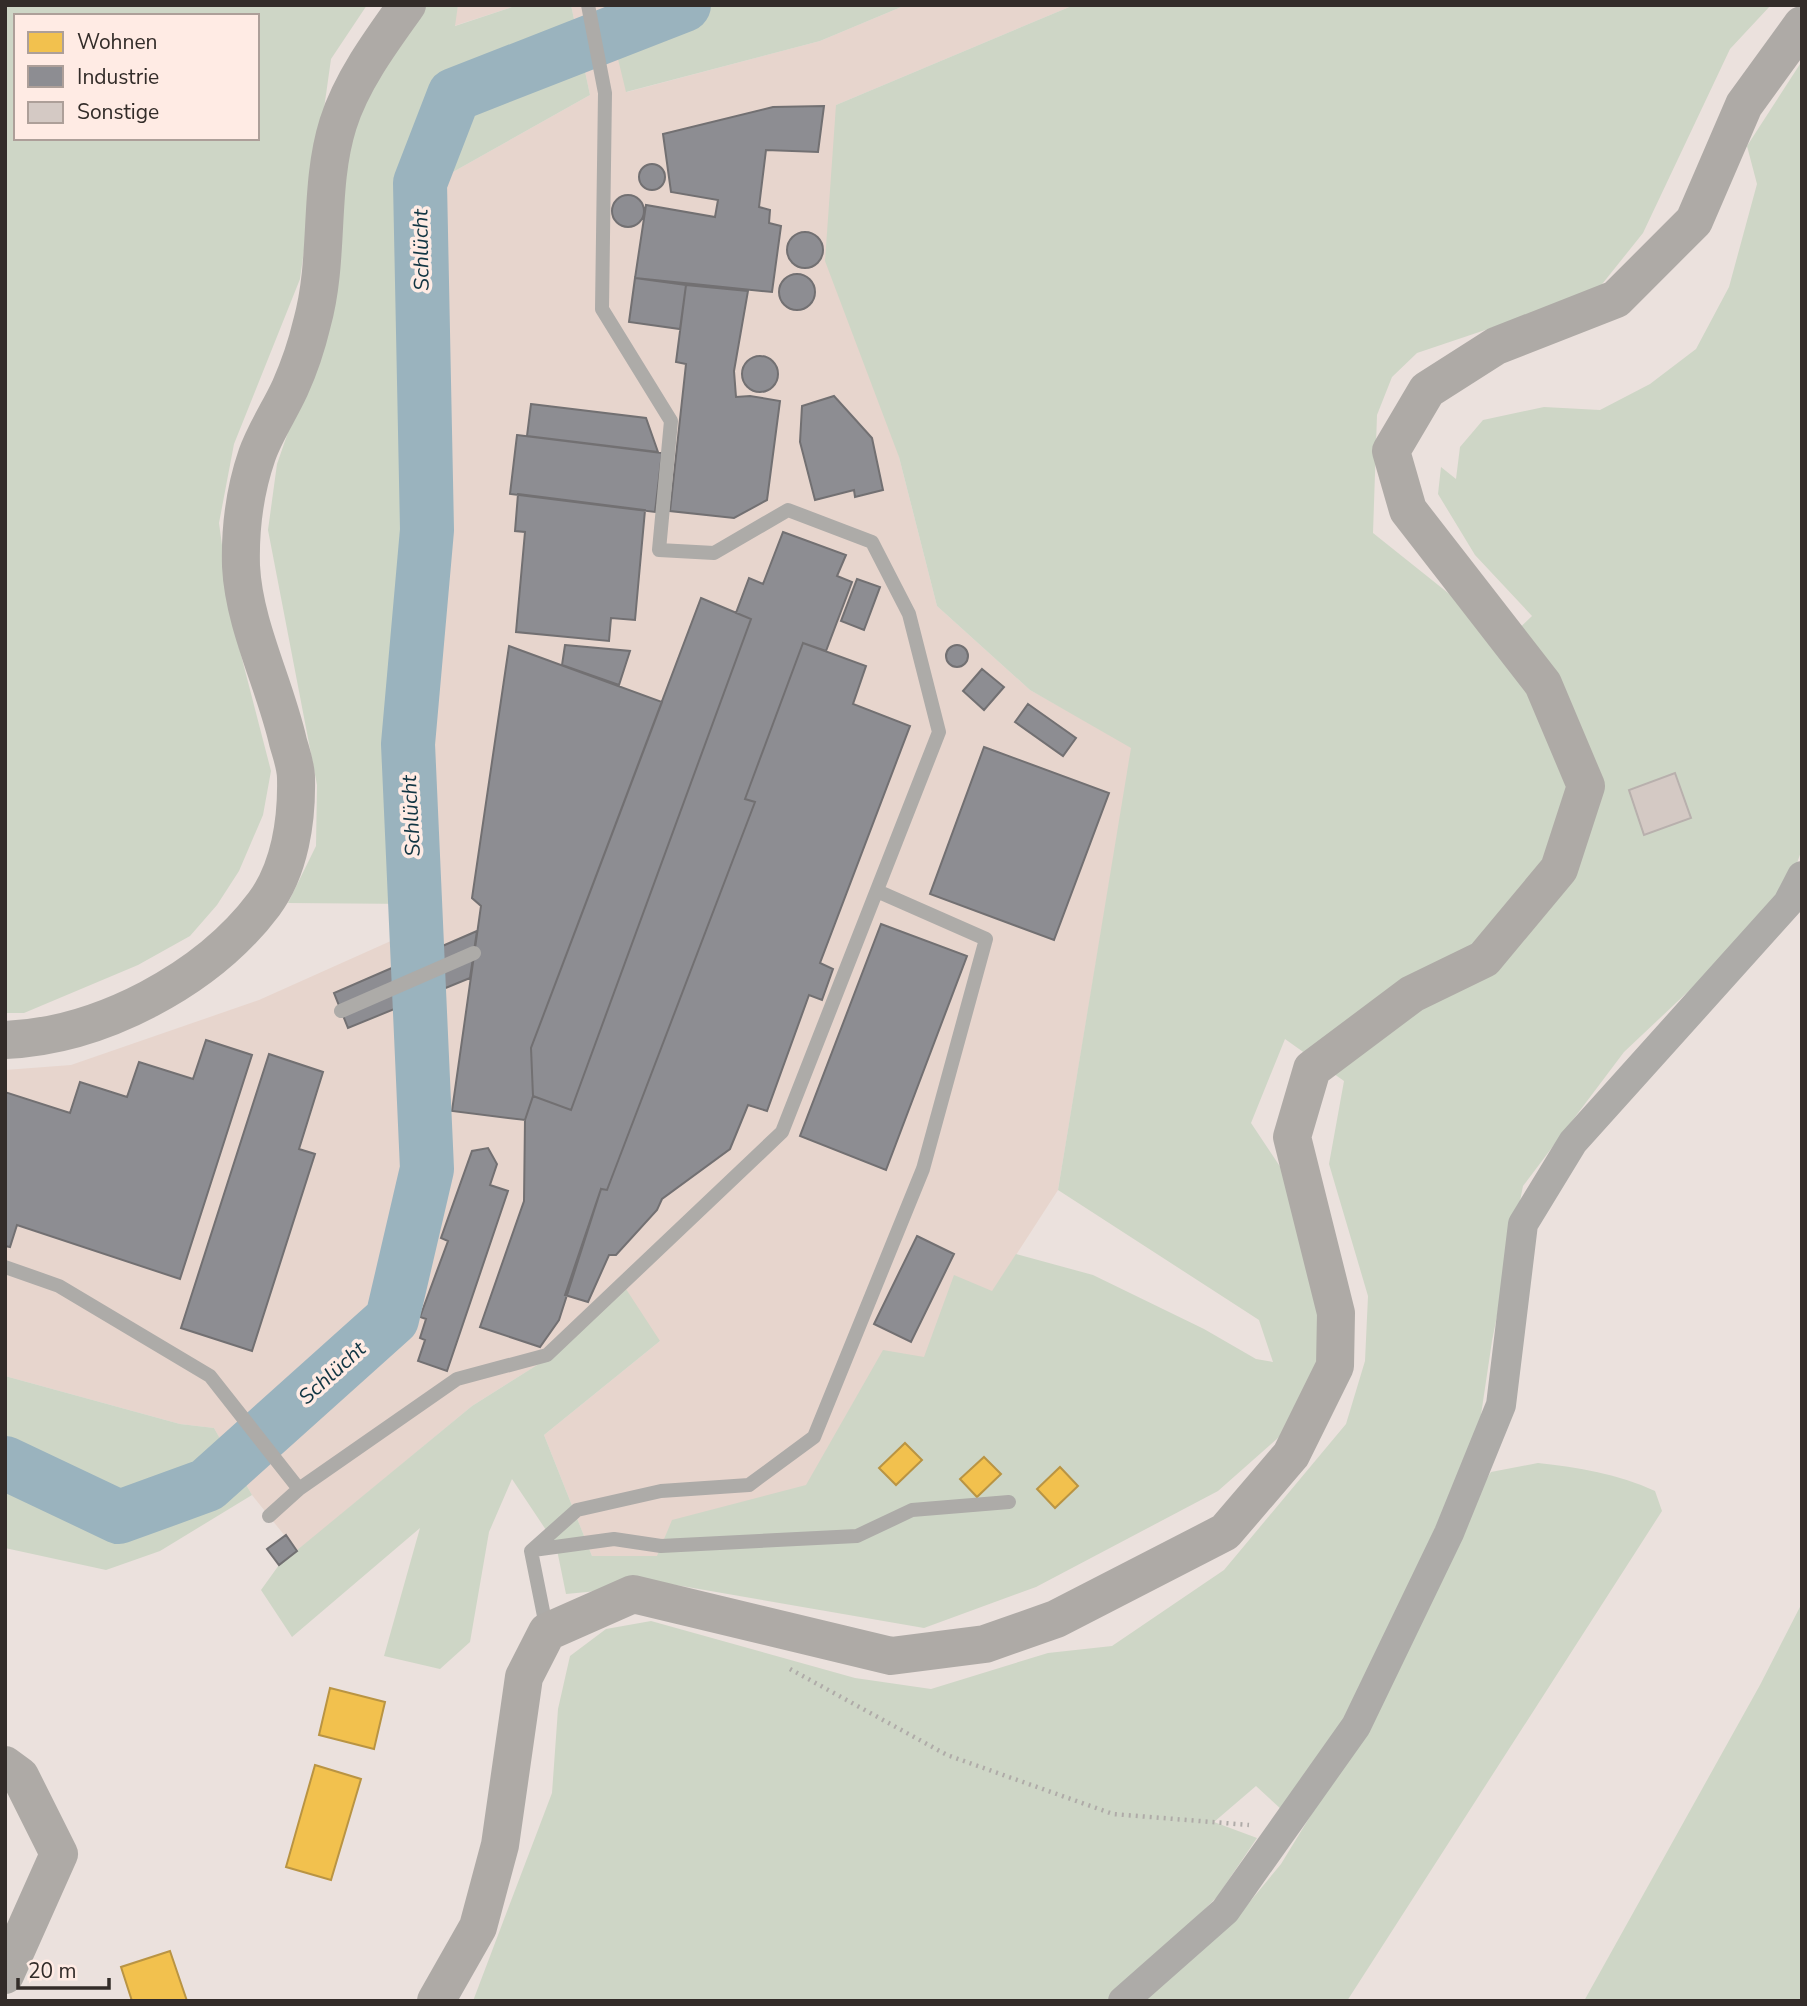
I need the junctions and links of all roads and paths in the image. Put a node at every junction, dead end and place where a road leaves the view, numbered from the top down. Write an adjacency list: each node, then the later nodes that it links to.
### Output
1 (407, 5): 8 (street)
2 (588, 5): 5 (lane)
3 (1802, 25): 14 (street)
4 (1802, 876): 17 (street)
5 (877, 891): 10 (lane); 13 (lane)
6 (474, 953): 7 (lane)
7 (341, 1011)
8 (5, 1040)
9 (5, 1267): 10 (lane)
10 (299, 1489): 12 (lane)
11 (1009, 1503): 13 (lane)
12 (269, 1516)
13 (531, 1551): 14 (lane)
14 (547, 1632): 19 (street)
15 (782, 1665): 17 (path)
16 (5, 1765): 18 (street)
17 (1282, 1827): 20 (street)
18 (5, 1975)
19 (436, 2001)
20 (1123, 2001)

